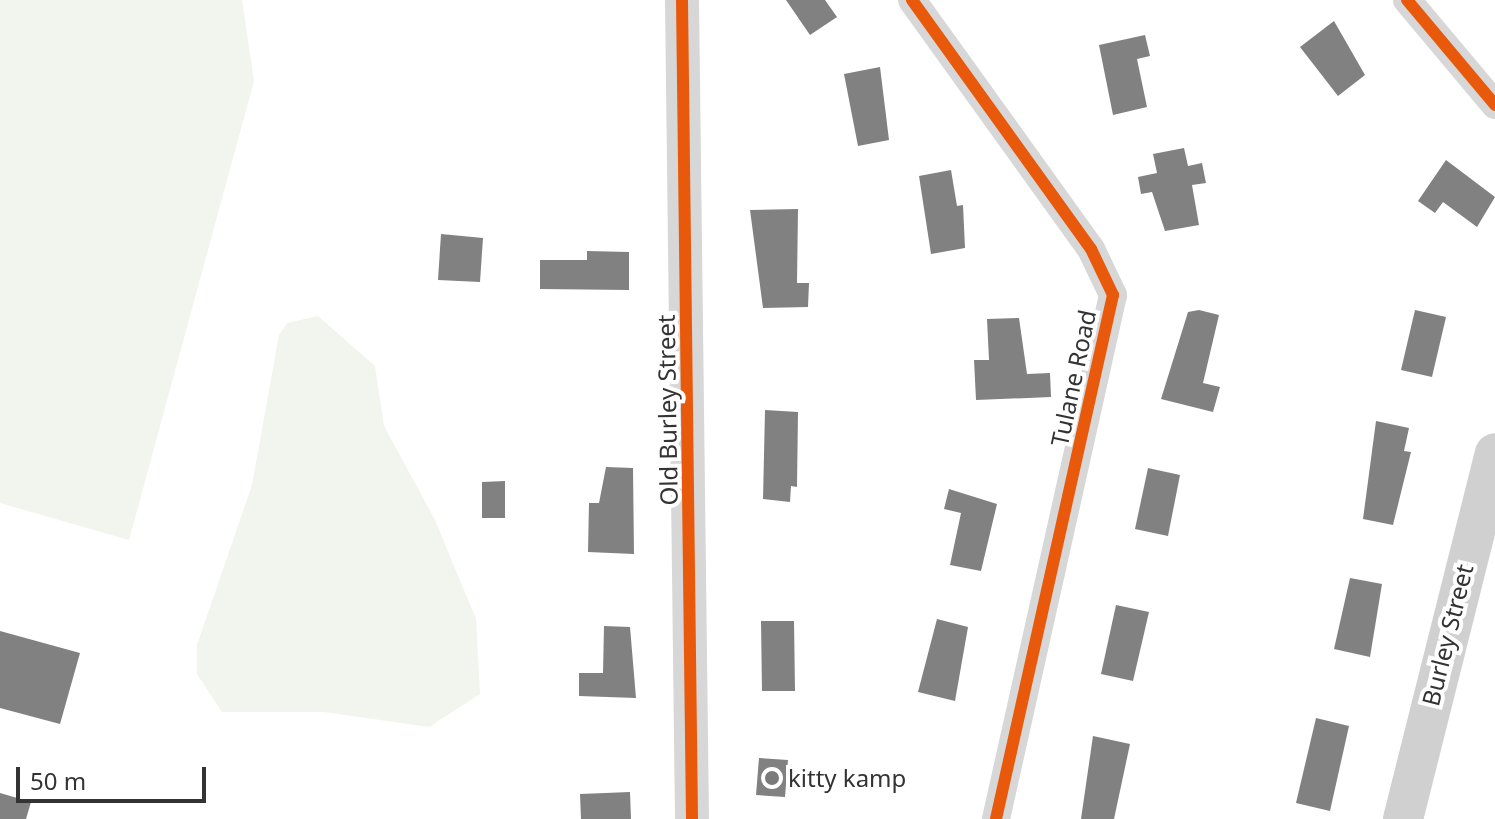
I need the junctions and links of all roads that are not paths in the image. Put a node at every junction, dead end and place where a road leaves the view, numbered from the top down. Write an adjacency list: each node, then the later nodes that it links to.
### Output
1 (682, 0): 6 (street, Old Burley Street)
2 (912, 0): 7 (street, Tulane Road)
3 (1407, 0): 4 (street)
4 (1495, 105)
5 (1495, 453): 8 (main road, Burley Street)
6 (692, 819)
7 (996, 819)
8 (1403, 819)

